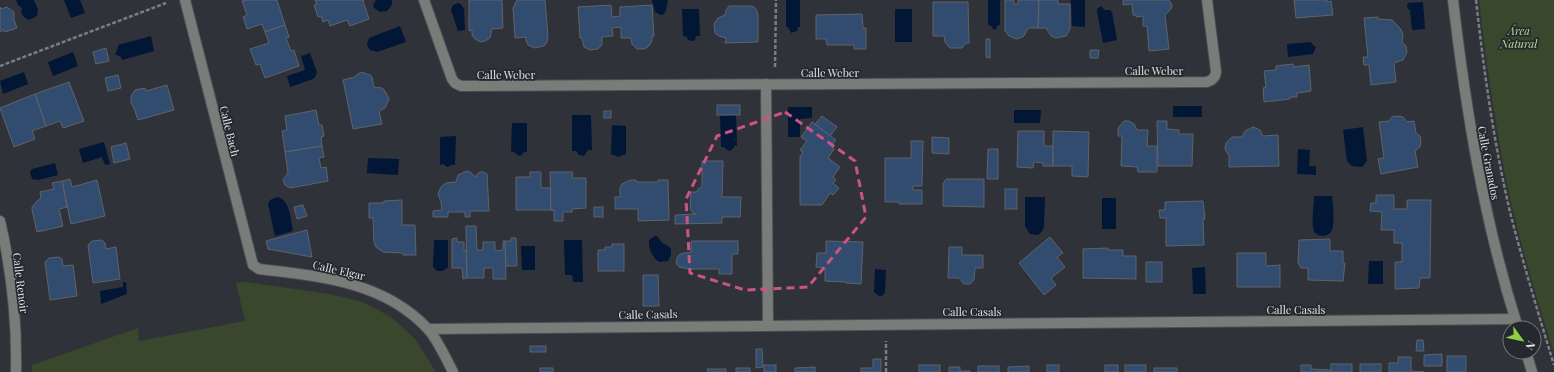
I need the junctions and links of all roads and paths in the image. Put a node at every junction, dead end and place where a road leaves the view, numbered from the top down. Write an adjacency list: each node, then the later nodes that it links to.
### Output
1 (185, 0): 12 (street, Calle Bach)
2 (424, 0): 10 (street, Calle Weber)
3 (776, 0): 9 (path)
4 (1207, 0): 10 (street, Calle Weber)
5 (1453, 0): 13 (street, Calle Granados)
6 (1476, 0): 19 (path)
7 (166, 3): 8 (path)
8 (0, 66)
9 (776, 67)
10 (766, 84): 15 (street)
11 (0, 221): 20 (street, Calle Renoir)
12 (254, 266): 16 (street, Calle Elgar)
13 (1516, 320)
14 (1502, 324): 15 (street, Calle Casals)
15 (768, 325): 16 (street, Calle Casals)
16 (428, 329): 21 (street, Calle Elgar)
17 (886, 341): 22 (path)
18 (1528, 360): 23 (street)
19 (1554, 365)
20 (16, 372)
21 (453, 372)
22 (886, 372)
23 (1532, 372)

